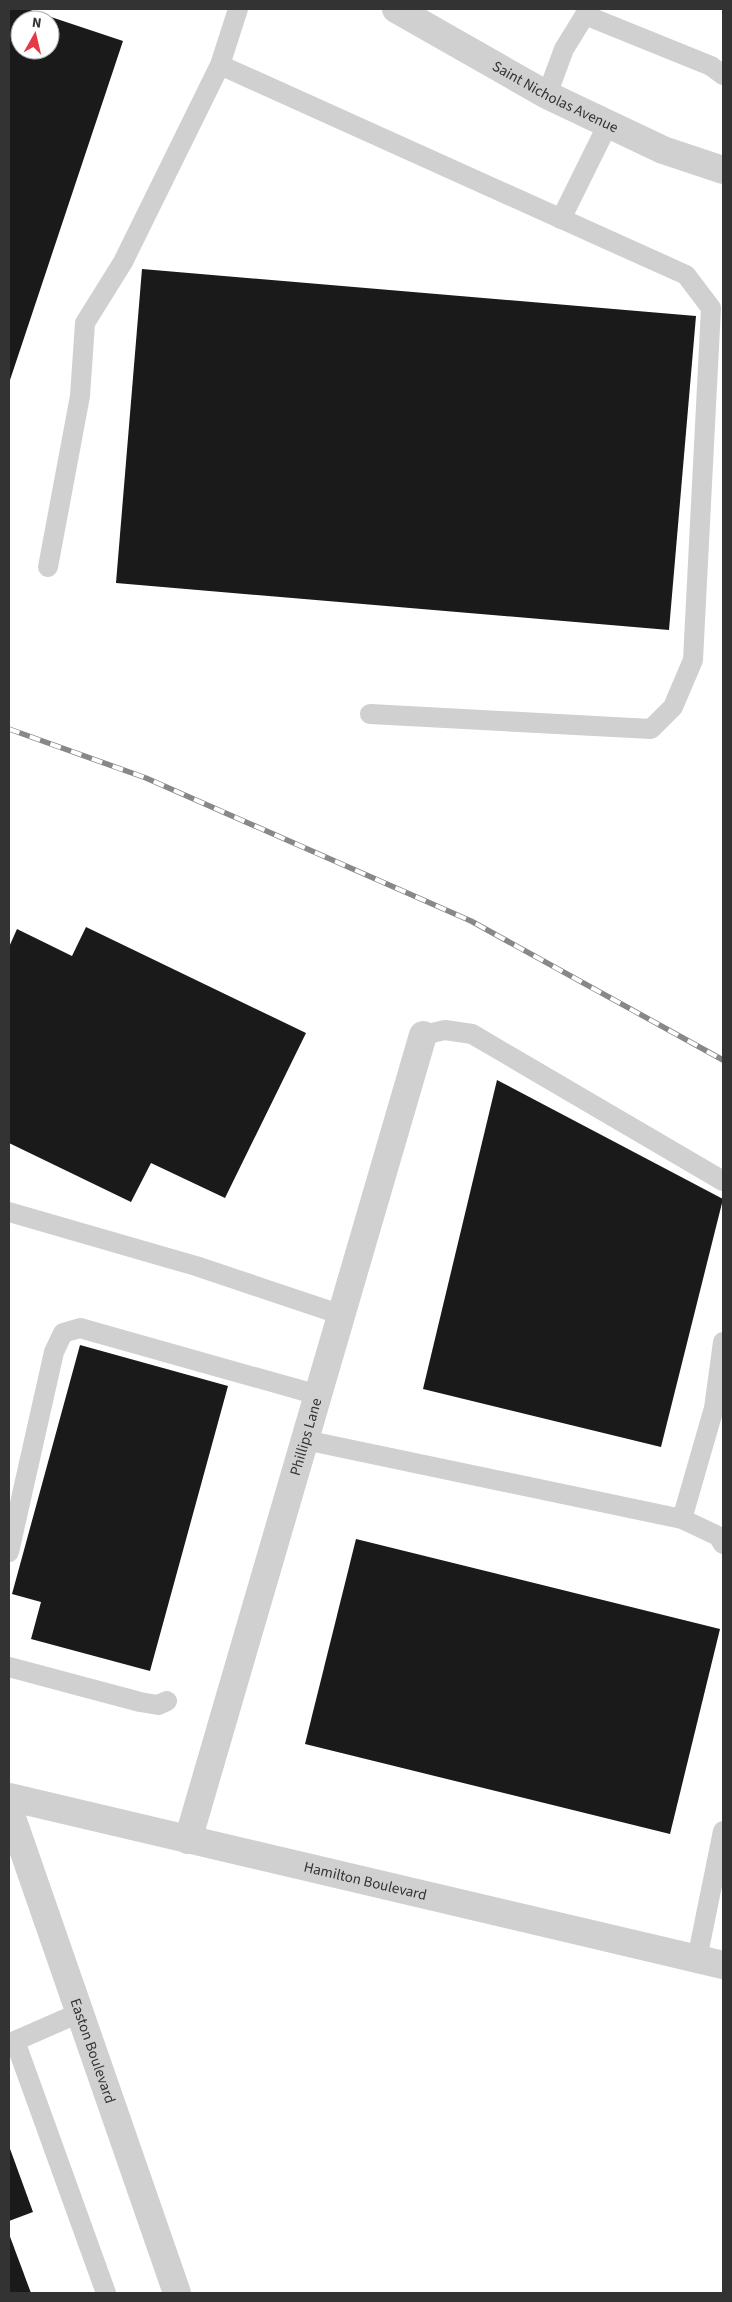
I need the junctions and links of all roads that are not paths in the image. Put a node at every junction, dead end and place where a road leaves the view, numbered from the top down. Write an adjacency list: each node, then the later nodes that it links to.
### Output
1 (238, 9): 4 (lane)
2 (396, 9): 6 (street, Saint Nicholas Avenue)
3 (585, 12): 5 (lane); 6 (lane)
4 (220, 65): 9 (lane); 10 (lane)
5 (723, 75)
6 (547, 95): 7 (street, Saint Nicholas Avenue)
7 (608, 124): 8 (street, Saint Nicholas Avenue); 9 (lane)
8 (723, 170)
9 (561, 219): 11 (lane)
10 (48, 567)
11 (370, 714)
12 (424, 1035): 13 (lane); 15 (street, Phillips Lane)
13 (723, 1182)
14 (9, 1212): 15 (lane)
15 (342, 1315): 17 (street, Phillips Lane)
16 (723, 1342): 19 (lane)
17 (318, 1395): 18 (street, Phillips Lane); 21 (lane)
18 (305, 1440): 19 (lane); 27 (street, Phillips Lane)
19 (682, 1518): 20 (lane)
20 (723, 1544)
21 (9, 1552)
22 (9, 1667): 23 (lane)
23 (167, 1701)
24 (9, 1798): 27 (street, Hamilton Boulevard)
25 (9, 1809): 29 (street, Easton Boulevard)
26 (723, 1830): 28 (lane)
27 (188, 1840): 28 (street, Hamilton Boulevard)
28 (710, 1962)
29 (79, 2013): 30 (lane); 32 (street, Easton Boulevard)
30 (12, 2040): 31 (lane)
31 (106, 2293)
32 (177, 2293)

